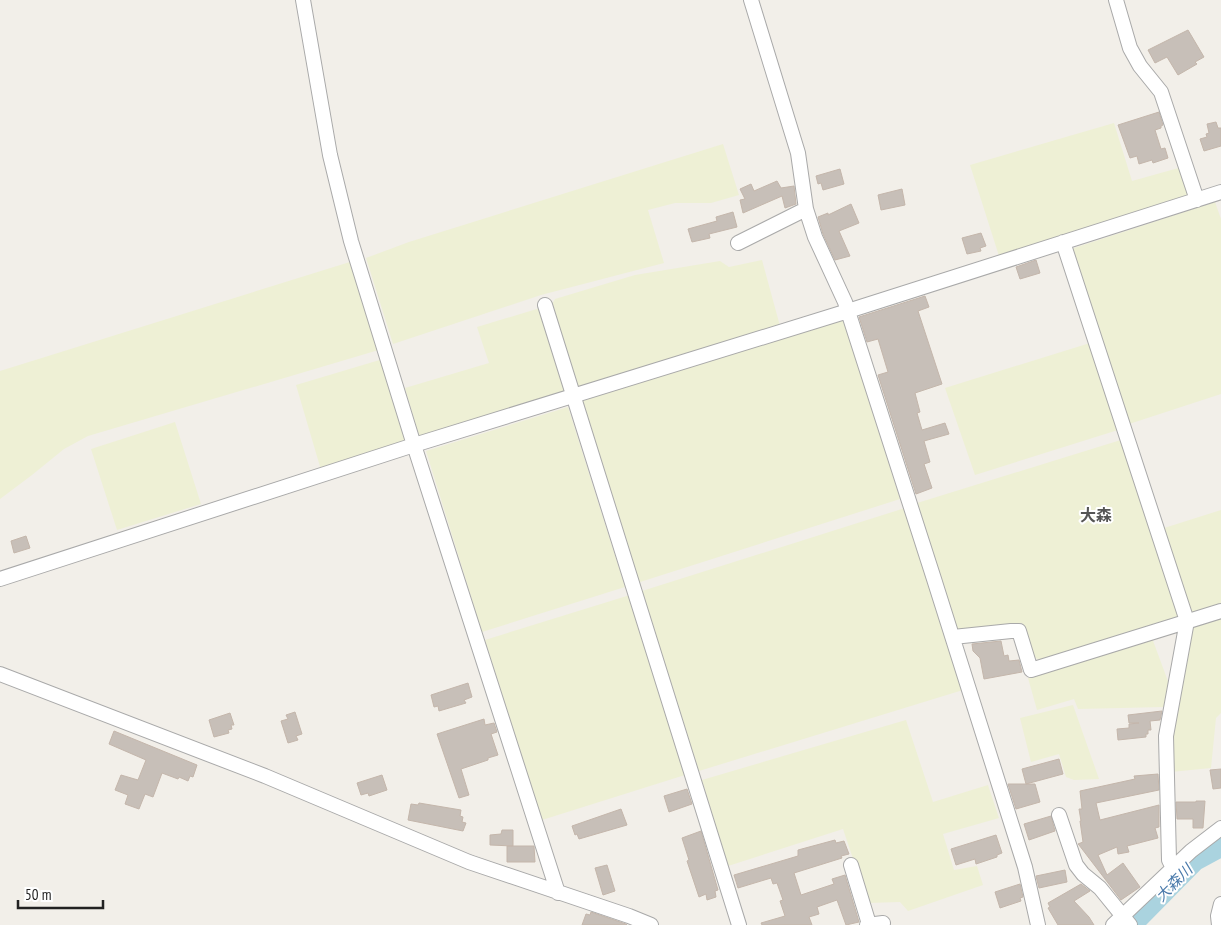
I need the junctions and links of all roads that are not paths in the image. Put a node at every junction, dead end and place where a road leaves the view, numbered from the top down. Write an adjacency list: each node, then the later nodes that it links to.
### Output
1 (303, 0): 12 (street)
2 (751, 0): 6 (street)
3 (1116, 0): 5 (street)
4 (1221, 192): 5 (street)
5 (1197, 200): 7 (street)
6 (806, 209): 8 (street); 10 (street)
7 (1063, 242): 10 (street); 15 (street)
8 (738, 243)
9 (545, 305): 11 (street)
10 (848, 311): 11 (street); 16 (street)
11 (574, 396): 12 (street); 27 (street)
12 (414, 445): 13 (street); 22 (street)
13 (0, 579)
14 (1221, 611): 15 (street)
15 (1187, 621): 16 (street); 21 (street)
16 (952, 637): 28 (street)
17 (0, 674): 22 (street)
18 (1060, 815): 24 (street)
19 (1221, 828): 21 (street)
20 (851, 865): 25 (street)
21 (1173, 868): 24 (street)
22 (558, 893): 26 (street)
23 (1221, 904): 29 (street)
24 (1122, 922)
25 (874, 924)
26 (651, 925)
27 (739, 925)
28 (1038, 925)
29 (1219, 925)

